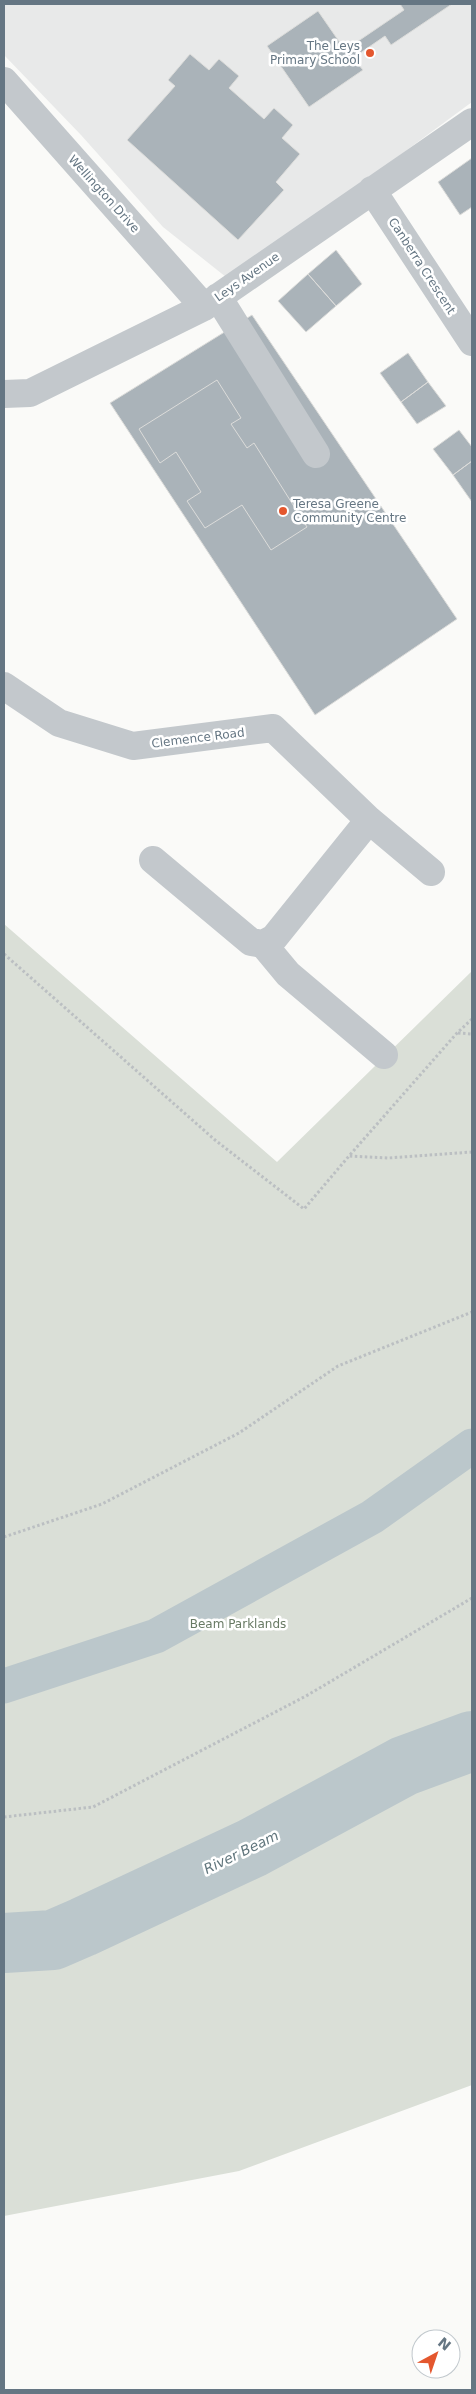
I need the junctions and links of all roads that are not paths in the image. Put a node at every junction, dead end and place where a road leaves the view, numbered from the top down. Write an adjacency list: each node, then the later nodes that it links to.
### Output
1 (4, 81): 4 (street, Wellington Drive)
2 (472, 122): 3 (street, Leys Avenue)
3 (372, 190): 4 (street, Leys Avenue); 5 (street, Canberra Crescent)
4 (211, 302): 6 (street, Leys Avenue); 7 (street, Wellington Drive)
5 (472, 342)
6 (4, 394)
7 (316, 454)
8 (4, 686): 9 (street, Clemence Road)
9 (369, 820): 11 (street, Clemence Road); 12 (street)
10 (154, 860): 12 (street)
11 (430, 872)
12 (263, 944): 13 (street)
13 (384, 1055)

